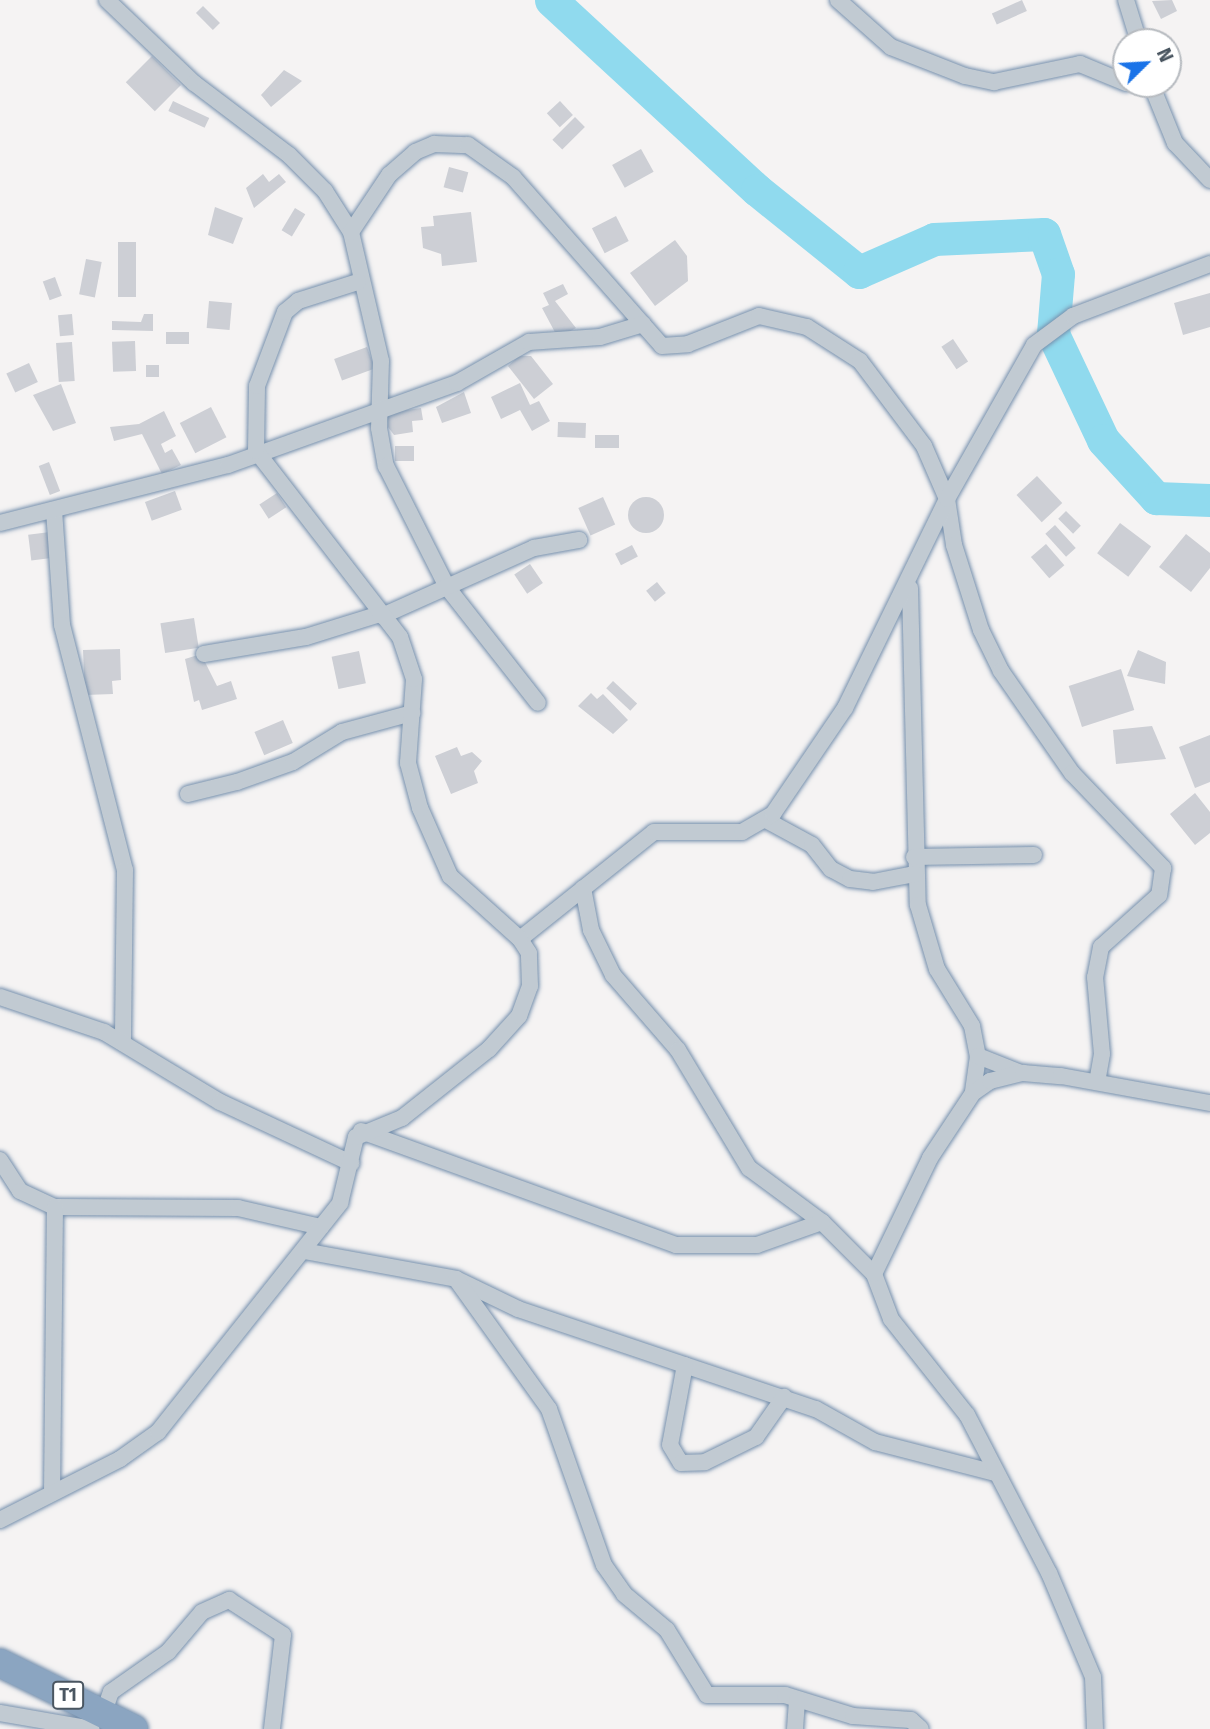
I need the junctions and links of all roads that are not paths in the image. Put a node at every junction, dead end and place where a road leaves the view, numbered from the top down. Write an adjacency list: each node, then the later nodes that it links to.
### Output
1 (107, 0): 10 (street)
2 (838, 0): 5 (street)
3 (1126, 0): 4 (street)
4 (1135, 28)
5 (1112, 78)
6 (1149, 98): 8 (street)
7 (1155, 98): 8 (street)
8 (1156, 102): 9 (street)
9 (1210, 180)
10 (351, 232): 12 (street); 13 (street)
11 (1210, 264): 16 (street)
12 (358, 282): 14 (street); 15 (street)
13 (643, 324): 14 (street); 16 (street)
14 (379, 408): 15 (street); 21 (street)
15 (256, 451): 17 (street); 22 (street)
16 (947, 499): 20 (street); 37 (street)
17 (54, 510): 18 (street); 34 (street)
18 (0, 523)
19 (579, 540): 21 (street)
20 (909, 582): 27 (street); 29 (street)
21 (447, 587): 22 (street); 24 (street)
22 (381, 615): 23 (street); 25 (street)
23 (204, 654)
24 (538, 704)
25 (412, 713): 26 (street); 32 (street)
26 (188, 794)
27 (766, 820): 30 (street); 31 (street)
28 (1034, 855): 29 (street)
29 (914, 857): 30 (street)
30 (915, 874): 35 (street)
31 (583, 888): 32 (street); 44 (street)
32 (520, 939): 40 (street)
33 (0, 997): 34 (street)
34 (122, 1042): 42 (street)
35 (978, 1056): 36 (street); 38 (street)
36 (1023, 1073): 37 (street); 38 (street)
37 (1097, 1082): 39 (street)
38 (973, 1093): 47 (street)
39 (1210, 1102)
40 (361, 1131): 42 (street); 44 (street)
41 (0, 1160): 43 (street)
42 (351, 1163): 45 (street)
43 (55, 1208): 45 (street); 52 (street)
44 (822, 1222): 47 (street)
45 (321, 1227): 46 (street)
46 (304, 1251): 48 (street); 52 (street)
47 (874, 1275): 51 (street)
48 (456, 1279): 49 (street); 55 (street)
49 (685, 1366): 50 (street); 50 (street)
50 (784, 1397): 51 (street)
51 (995, 1473): 62 (street)
52 (52, 1493): 53 (street)
53 (0, 1520)
54 (0, 1663): 57 (highway, T1)
55 (797, 1700): 60 (street); 61 (street)
56 (0, 1713): 57 (street)
57 (98, 1720): 58 (highway, T1); 59 (street)
58 (134, 1729)
59 (272, 1729)
60 (795, 1729)
61 (921, 1729)
62 (1095, 1729)

